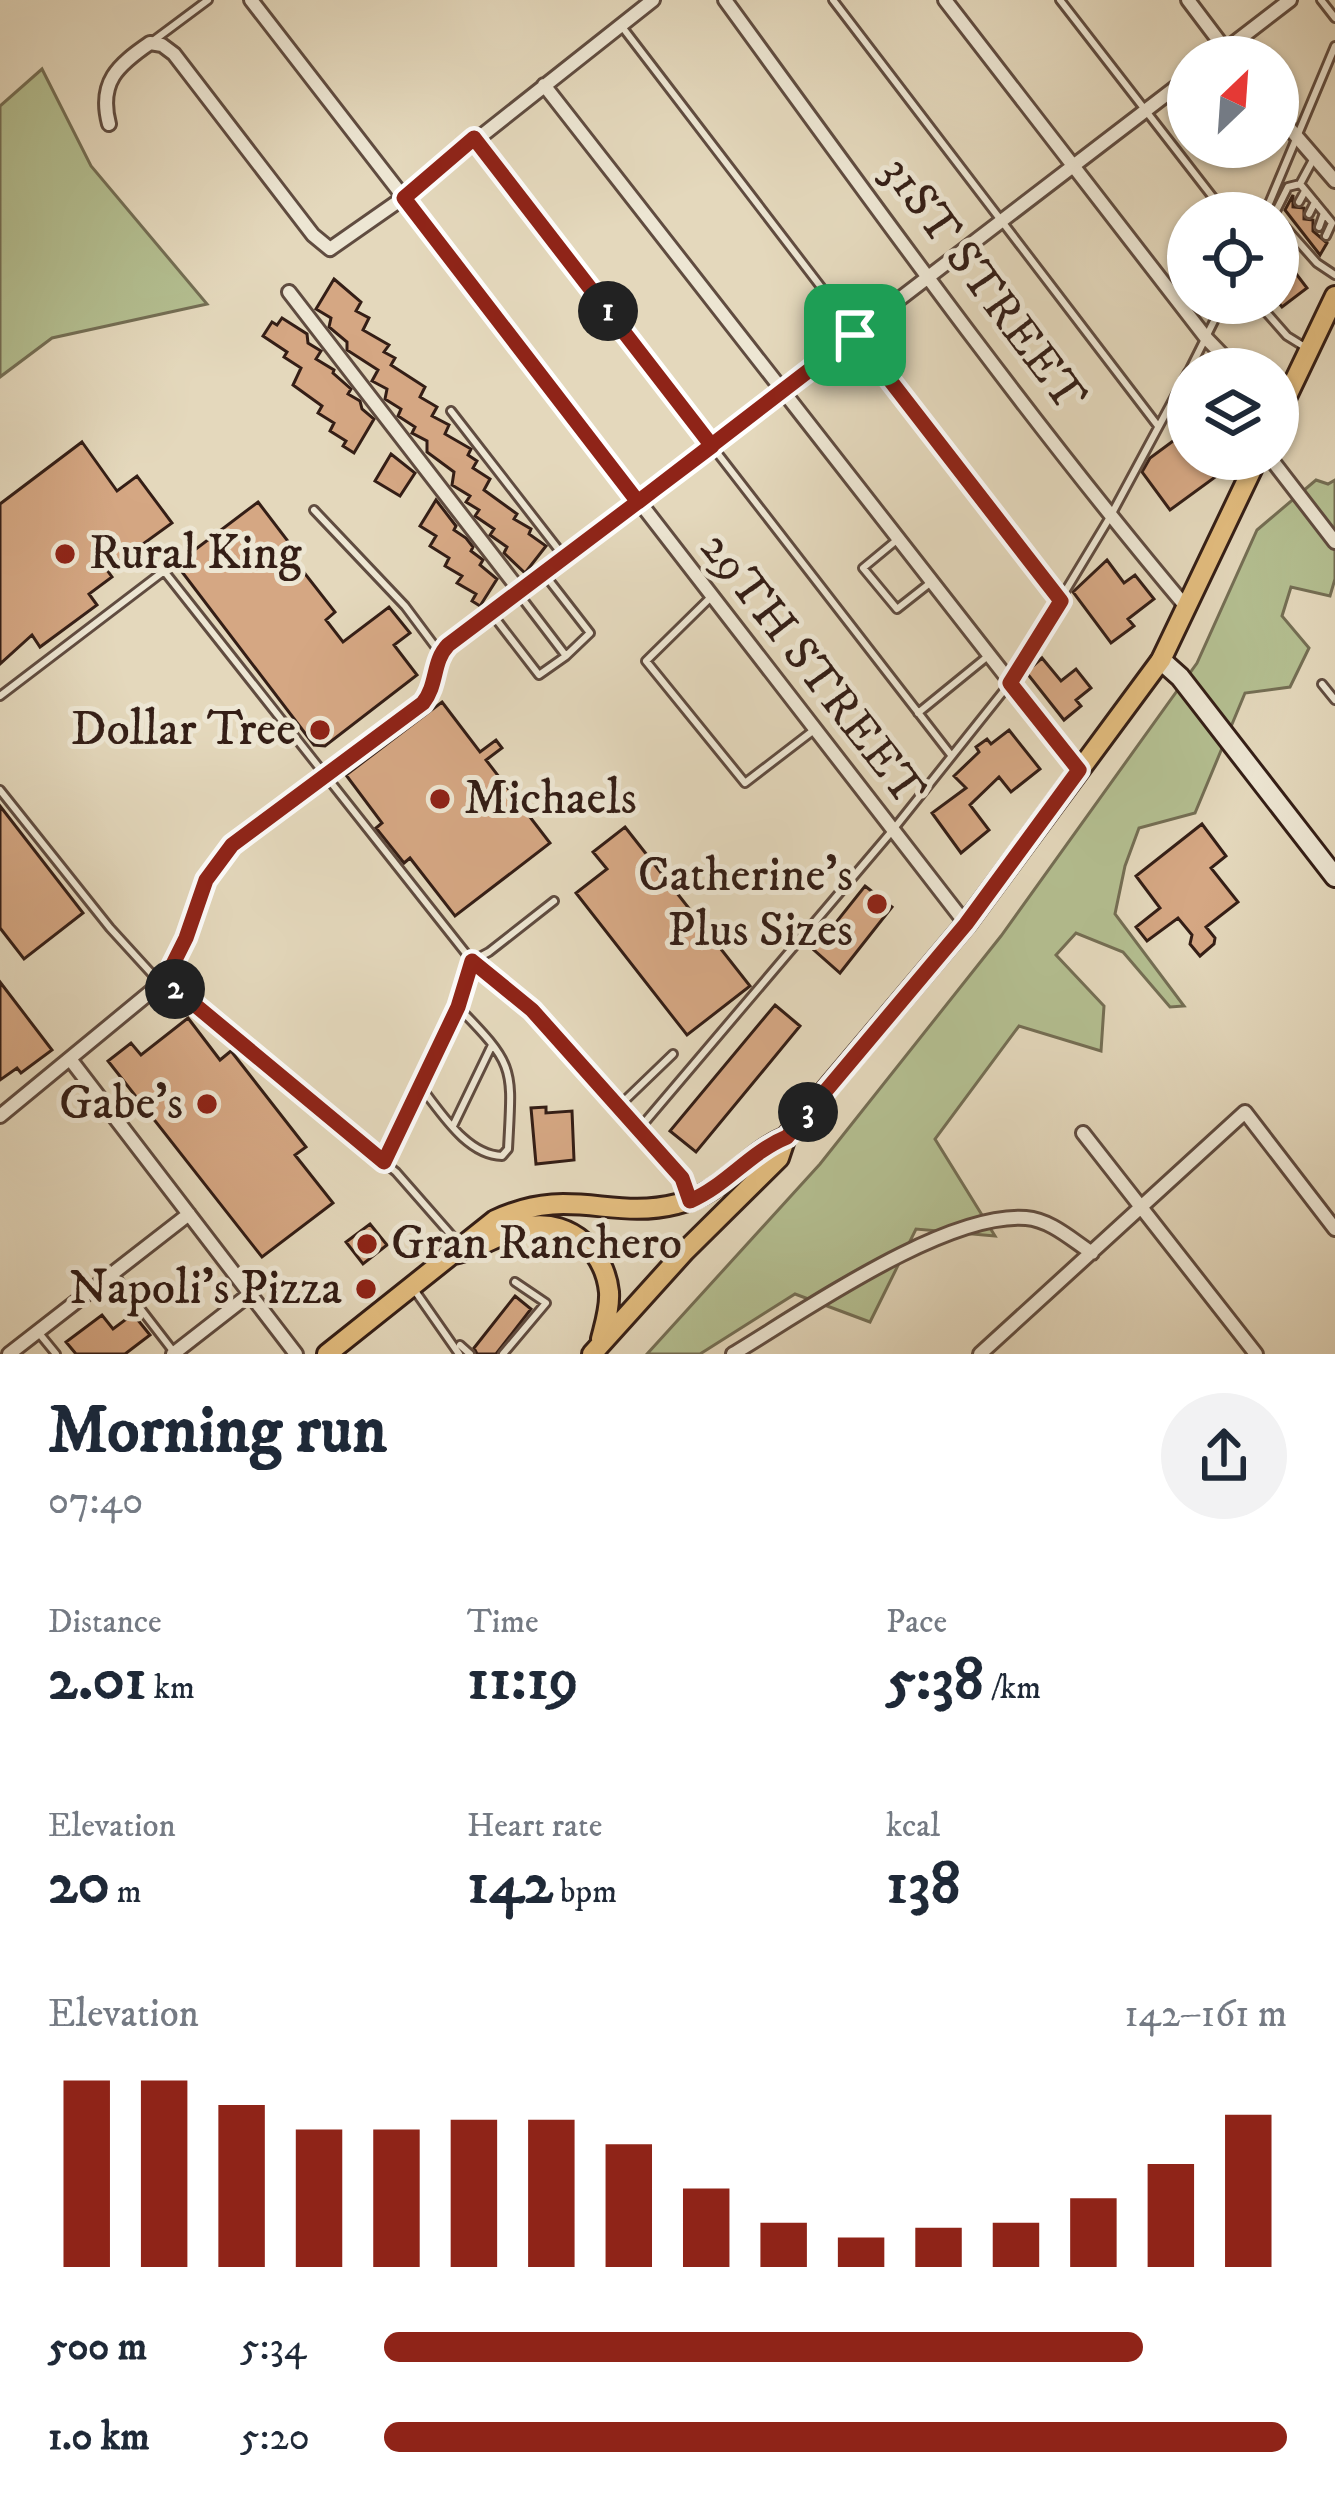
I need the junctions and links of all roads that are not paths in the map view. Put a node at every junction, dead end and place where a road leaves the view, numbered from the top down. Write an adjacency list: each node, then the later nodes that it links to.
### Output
1 (208, 0): 15 (lane)
2 (251, 0): 30 (street, 29TH STREET)
3 (653, 0): 12 (street)
4 (725, 0): 42 (street, 31ST STREET)
5 (832, 0): 35 (lane)
6 (945, 0): 25 (street)
7 (1060, 0): 19 (lane)
8 (1188, 0): 13 (street)
9 (1290, 0): 14 (street)
10 (1321, 0): 11 (lane)
11 (1335, 18)
12 (621, 25): 17 (street); 47 (lane)
13 (1212, 36)
14 (1247, 36)
15 (150, 43): 20 (street); 30 (street)
16 (1335, 46): 21 (lane)
17 (544, 85): 22 (street); 53 (street)
18 (1167, 95): 19 (street)
19 (1145, 112): 25 (street); 28 (lane)
20 (109, 124)
21 (1299, 137)
22 (474, 138): 30 (street); 57 (lane)
23 (1299, 141): 24 (street)
24 (1314, 158): 26 (street); 27 (lane)
25 (1075, 166): 35 (street); 48 (street)
26 (1335, 181)
27 (1302, 188): 29 (lane); 31 (lane); 32 (lane)
28 (1208, 192)
29 (1286, 192)
30 (404, 198): 60 (street, 29TH STREET)
31 (1299, 202)
32 (1315, 202): 33 (lane); 34 (lane)
33 (1324, 213): 36 (lane); 39 (lane)
34 (1309, 214)
35 (1003, 221): 42 (street); 56 (lane)
36 (1318, 226)
37 (1301, 231): 38 (lane)
38 (1299, 235)
39 (1326, 236)
40 (1299, 242): 41 (lane)
41 (1335, 274)
42 (928, 279): 47 (street); 62 (street, 31ST STREET)
43 (289, 292): 68 (street)
44 (1335, 296): 51 (main road)
45 (1214, 324): 48 (lane)
46 (1276, 324): 51 (lane)
47 (855, 335): 53 (street); 70 (lane)
48 (1207, 339): 49 (lane); 50 (street)
49 (1202, 348)
50 (1216, 348)
51 (1309, 350): 52 (main road)
52 (1299, 371)
53 (783, 391): 57 (street); 63 (street)
54 (1167, 410): 56 (lane)
55 (452, 411): 65 (lane)
56 (1158, 426): 62 (lane)
57 (712, 446): 60 (street); 81 (lane)
58 (1247, 480): 71 (main road)
59 (1287, 480): 64 (street)
60 (638, 502): 65 (street); 69 (street, 29TH STREET)
61 (314, 510): 73 (lane)
62 (1110, 517): 70 (lane); 71 (street, 31ST STREET)
63 (898, 539): 67 (street); 67 (lane)
64 (1335, 542)
65 (565, 557): 66 (street)
66 (544, 573): 68 (street); 74 (lane)
67 (931, 582): 75 (street)
68 (519, 592): 72 (street); 74 (lane)
69 (711, 597): 82 (street, 29TH STREET); 82 (lane)
70 (1061, 601): 77 (lane)
71 (1187, 608): 76 (main road)
72 (491, 613): 73 (street); 74 (lane)
73 (440, 653): 85 (street)
74 (566, 656)
75 (988, 656): 77 (street); 81 (lane)
76 (1161, 660): 84 (main road); 88 (street)
77 (1010, 683): 83 (lane); 84 (street)
78 (1322, 683): 80 (lane)
79 (0, 696): 85 (lane)
80 (1335, 700)
81 (918, 712): 83 (lane)
82 (814, 730): 87 (street, 29TH STREET)
83 (951, 755): 87 (lane)
84 (1079, 770): 90 (main road)
85 (326, 776): 91 (lane); 92 (lane)
86 (0, 790): 92 (lane)
87 (892, 831): 90 (street, 29TH STREET); 101 (lane)
88 (1335, 877)
89 (554, 901): 91 (lane)
90 (966, 924): 103 (main road)
91 (472, 961): 93 (lane); 98 (lane)
92 (165, 980): 96 (street); 104 (lane)
93 (458, 1007): 94 (lane); 97 (lane)
94 (492, 1045): 100 (lane); 100 (lane)
95 (674, 1054): 98 (lane)
96 (70, 1059): 99 (street); 107 (street)
97 (419, 1087): 100 (lane); 104 (lane)
98 (619, 1106): 101 (lane)
99 (0, 1116)
100 (453, 1126)
101 (639, 1129): 105 (lane)
102 (1083, 1132): 106 (street)
103 (787, 1137): 105 (main road); 110 (main road)
104 (384, 1162): 109 (lane)
105 (690, 1201): 109 (main road); 110 (main road)
106 (1141, 1207): 108 (street); 111 (street); 128 (street)
107 (189, 1214): 112 (street); 115 (street)
108 (1335, 1229)
109 (454, 1251): 114 (main road); 117 (main road)
110 (685, 1251): 117 (main road)
111 (1091, 1253): 126 (street); 127 (street)
112 (113, 1273): 116 (street); 121 (lane)
113 (515, 1282): 125 (lane)
114 (412, 1285): 118 (lane); 123 (main road)
115 (250, 1294): 121 (street); 122 (street)
116 (38, 1332): 119 (street); 120 (lane)
117 (596, 1348)
118 (457, 1351): 124 (lane)
119 (12, 1353)
120 (56, 1354)
121 (174, 1354)
122 (296, 1354)
123 (327, 1354)
124 (470, 1354)
125 (503, 1354)
126 (733, 1354)
127 (980, 1354)
128 (1256, 1354)

